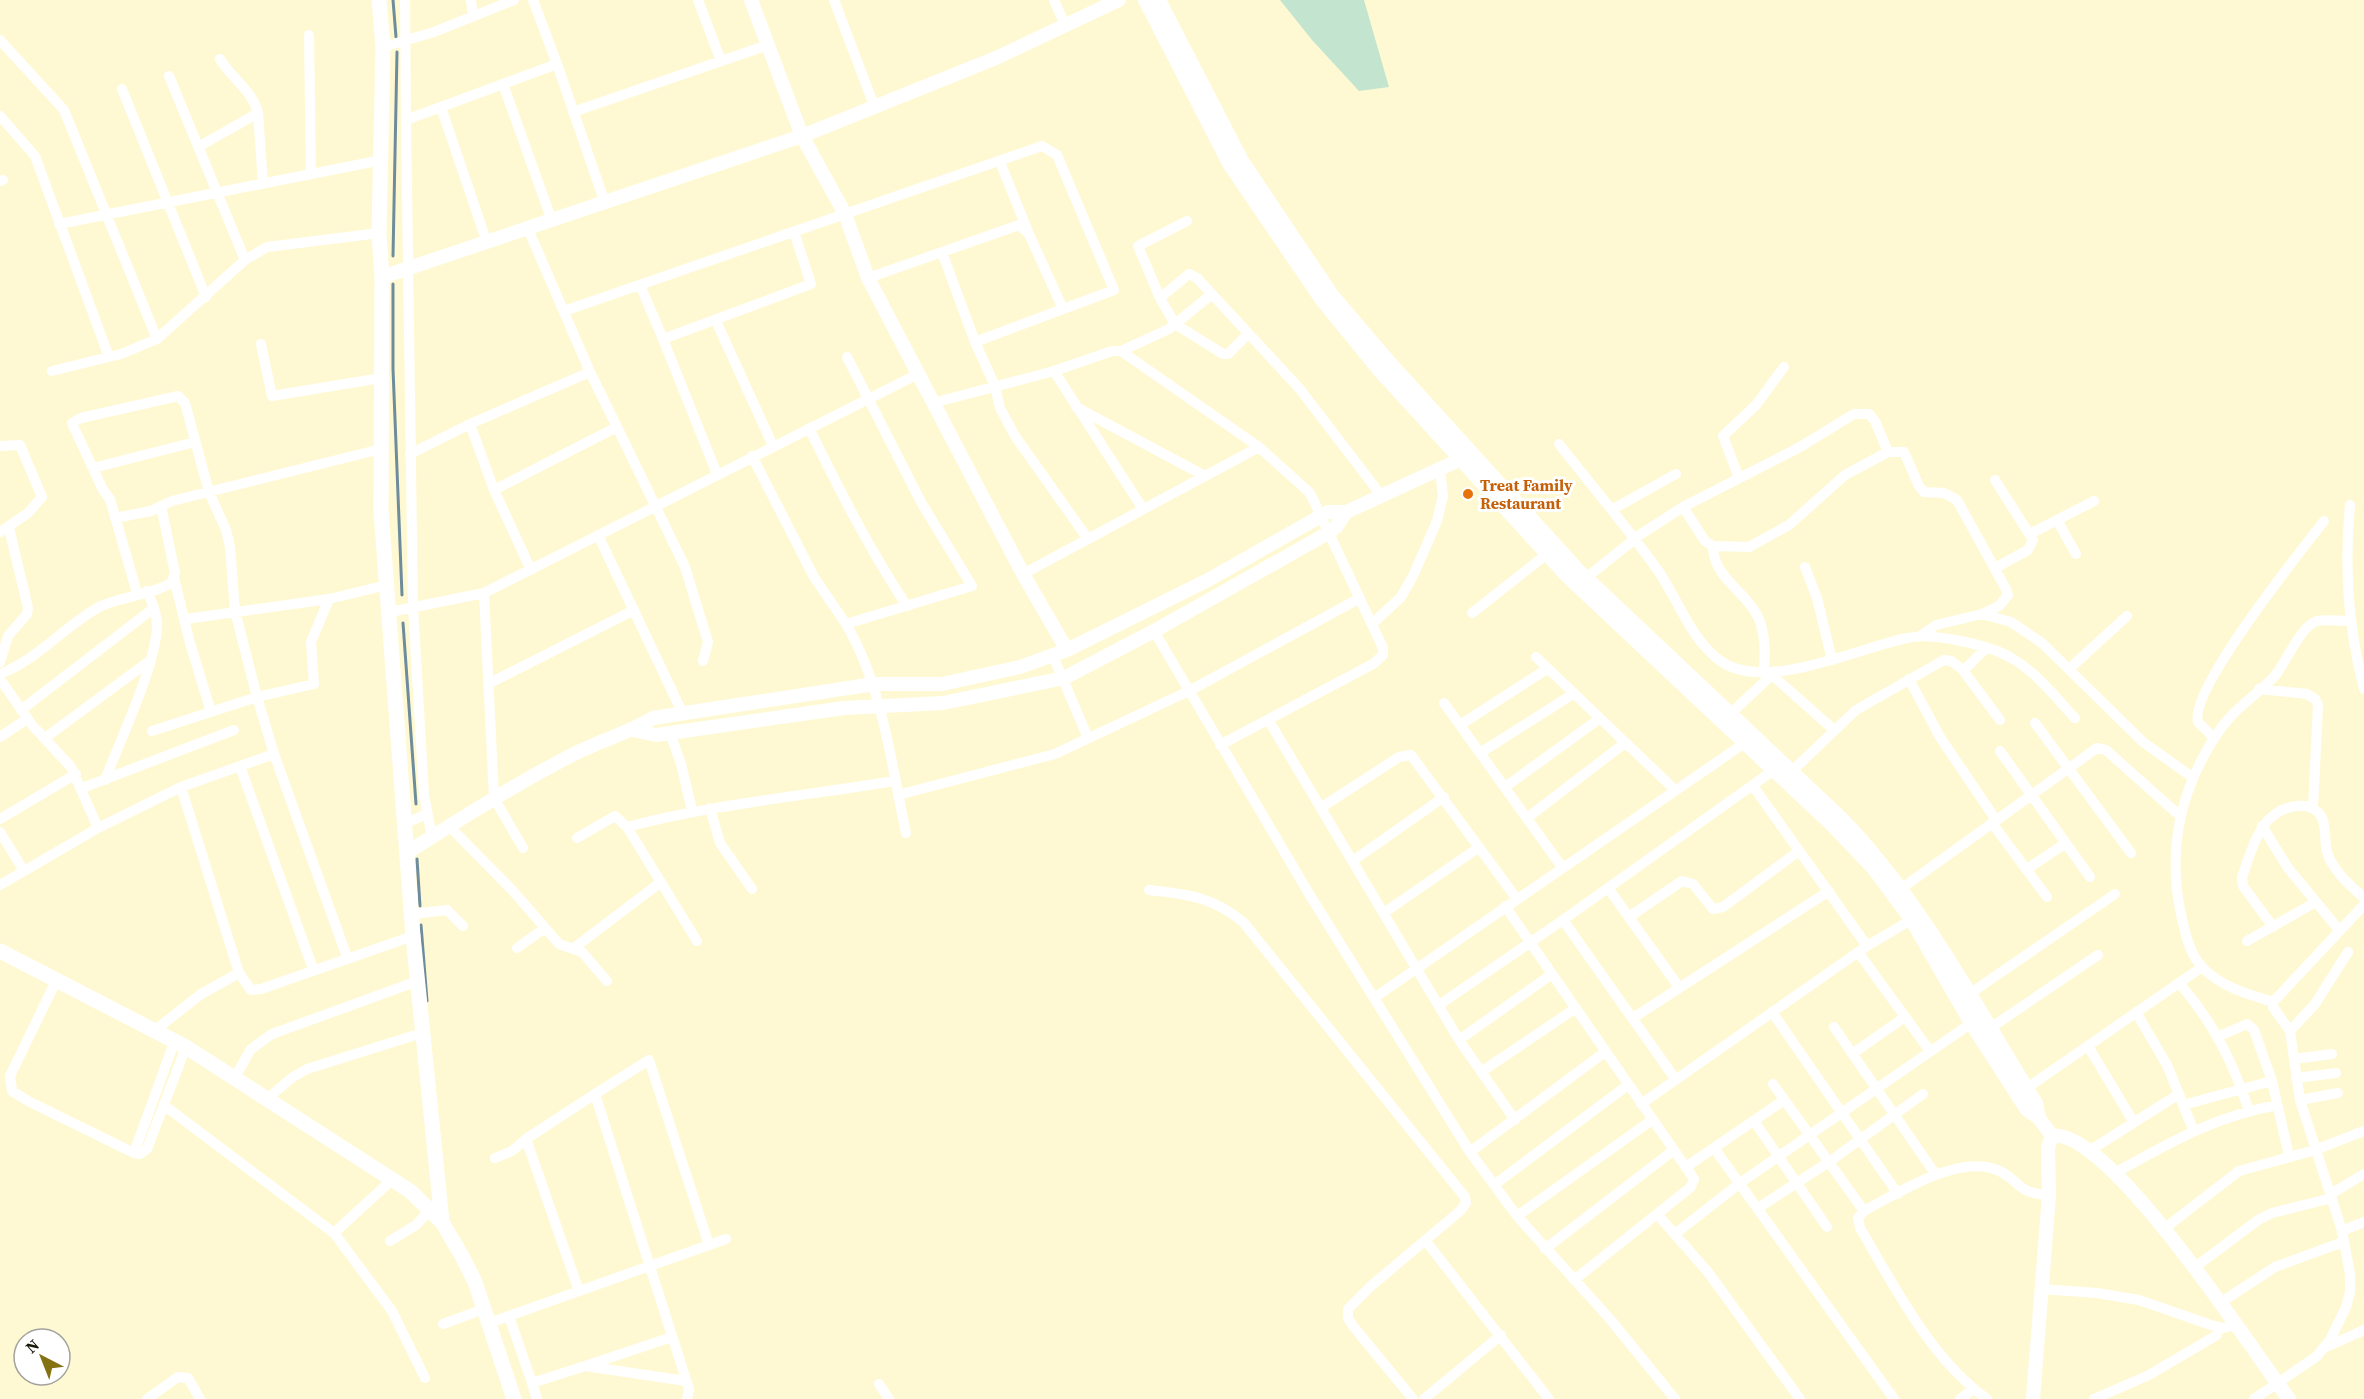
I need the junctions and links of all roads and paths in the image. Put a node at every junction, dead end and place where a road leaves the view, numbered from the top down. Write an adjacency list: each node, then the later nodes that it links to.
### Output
1 (379, 0): 19 (main road)
2 (405, 0): 17 (street)
3 (471, 0): 13 (street)
4 (514, 0): 13 (street)
5 (533, 0): 22 (street)
6 (698, 0): 21 (street)
7 (751, 0): 18 (street)
8 (834, 0): 27 (street)
9 (1054, 0): 14 (street)
10 (1119, 0): 14 (street)
11 (1145, 0): 94 (street)
12 (1159, 0): 94 (street)
13 (473, 16): 17 (street)
14 (1065, 25): 27 (street)
15 (309, 35): 36 (street)
16 (0, 40): 42 (street)
17 (407, 40): 19 (street); 31 (street)
18 (768, 45): 21 (street); 32 (street)
19 (383, 47): 34 (main road)
20 (220, 59): 28 (street)
21 (721, 61): 29 (street)
22 (557, 64): 24 (street); 29 (street)
23 (169, 76): 33 (street)
24 (502, 84): 26 (street); 43 (street)
25 (122, 88): 39 (street)
26 (441, 107): 31 (street); 50 (street)
27 (875, 108): 32 (street)
28 (258, 112): 33 (street); 37 (street)
29 (573, 112): 40 (street)
30 (0, 116): 45 (street)
31 (406, 120): 53 (street)
32 (802, 136): 40 (street); 41 (street)
33 (198, 147): 38 (street)
34 (382, 160): 36 (street); 48 (main road)
35 (1000, 162): 41 (street); 49 (street); 60 (street)
36 (312, 174): 37 (street)
37 (262, 184): 38 (street)
38 (217, 193): 39 (street); 52 (street)
39 (166, 203): 42 (street); 58 (street)
40 (605, 203): 43 (street)
41 (845, 214): 47 (street); 55 (street)
42 (105, 215): 45 (street); 65 (street)
43 (552, 221): 46 (street)
44 (1187, 221): 59 (street)
45 (60, 224): 70 (street)
46 (528, 230): 50 (street); 61 (street)
47 (794, 232): 56 (street); 62 (street)
48 (379, 233): 52 (street); 54 (main road)
49 (1029, 234): 51 (street); 60 (street)
50 (487, 243): 53 (street)
51 (942, 252): 55 (street); 67 (street)
52 (245, 260): 58 (street)
53 (407, 268): 54 (street); 92 (street)
54 (382, 277): 77 (main road)
55 (868, 278): 76 (street)
56 (640, 285): 61 (street); 66 (street)
57 (1212, 294): 59 (street); 63 (street); 64 (street)
58 (206, 297): 65 (street)
59 (1160, 297): 63 (street)
60 (1063, 309): 67 (street)
61 (564, 311): 74 (street)
62 (716, 321): 66 (street); 88 (street)
63 (1175, 324): 64 (street); 69 (street)
64 (1248, 334): 104 (street)
65 (157, 339): 70 (street)
66 (663, 339): 97 (street)
67 (975, 342): 78 (street)
68 (261, 344): 77 (street)
69 (1121, 351): 75 (street); 89 (street)
70 (109, 357): 73 (street)
71 (847, 357): 79 (street)
72 (1784, 367): 100 (street)
73 (52, 371)
74 (590, 372): 82 (street); 83 (street)
75 (1054, 372): 78 (street); 81 (street)
76 (918, 374): 79 (street); 80 (street)
77 (381, 378): 90 (main road)
78 (995, 386): 80 (street); 121 (street)
79 (868, 399): 84 (street); 137 (street)
80 (933, 403): 129 (street)
81 (1076, 407): 99 (street); 110 (street)
82 (470, 424): 92 (street); 102 (street)
83 (617, 427): 102 (street); 106 (street)
84 (809, 428): 88 (street); 137 (street)
85 (195, 442): 95 (street); 95 (street); 103 (street)
86 (1559, 444): 111 (street)
87 (0, 446): 117 (street)
88 (773, 446): 93 (street)
89 (1259, 447): 99 (street); 113 (street)
90 (381, 449): 103 (street); 132 (main road)
91 (1888, 452): 100 (street); 123 (street); 127 (street)
92 (410, 454): 138 (street)
93 (752, 456): 97 (street); 148 (street)
94 (1467, 456): 96 (street); 124 (street); 131 (street)
95 (93, 468): 114 (street)
96 (1440, 469): 104 (street); 149 (street)
97 (717, 474): 106 (street)
98 (1676, 474): 111 (street)
99 (1205, 476): 110 (street)
100 (1739, 478): 109 (street)
101 (1995, 480): 119 (street)
102 (494, 490): 128 (street)
103 (209, 492): 108 (street); 141 (street)
104 (1381, 495): 112 (street)
105 (2094, 501): 115 (street)
106 (654, 506): 120 (street); 157 (street)
107 (2350, 506): 147 (street)
108 (161, 507): 114 (street); 130 (street)
109 (1683, 507): 122 (street); 123 (street)
110 (1143, 509): 121 (street)
111 (1613, 509): 122 (street)
112 (1346, 512): 113 (street); 118 (street)
113 (1319, 517): 118 (street); 153 (street)
114 (116, 518): 133 (street)
115 (2056, 520): 119 (street); 125 (street)
116 (2324, 521): 196 (street)
117 (4, 530): 158 (street)
118 (1328, 533): 135 (street); 150 (street)
119 (2030, 534): 127 (street)
120 (598, 535): 128 (street); 140 (street)
121 (1088, 539): 129 (street)
122 (1634, 539): 131 (street); 163 (street)
123 (1713, 546): 163 (street)
124 (1547, 554): 143 (street); 197 (street)
125 (2076, 554)
126 (1805, 567): 156 (street)
127 (1995, 568): 144 (street)
128 (531, 570): 134 (street)
129 (1023, 574): 153 (street)
130 (174, 578): 133 (street); 146 (street)
131 (1586, 578): 180 (street)
132 (387, 585): 136 (street); 142 (main road)
133 (142, 592): 139 (street); 164 (street)
134 (484, 592): 138 (street); 169 (street)
135 (1360, 598): 149 (street); 173 (street)
136 (329, 599): 141 (street); 175 (street)
137 (907, 606): 148 (street)
138 (413, 607): 142 (street); 223 (street)
139 (154, 608): 159 (street); 181 (street)
140 (634, 610): 169 (street); 179 (street)
141 (235, 611): 146 (street); 175 (street)
142 (390, 612): 228 (main road)
143 (1472, 612)
144 (1982, 614): 151 (street); 162 (street)
145 (2127, 616): 162 (street)
146 (186, 619): 178 (street)
147 (2349, 621): 165 (street); 172 (street)
148 (846, 624): 170 (street)
149 (1372, 624): 185 (street)
150 (1154, 631): 166 (street); 173 (street)
151 (1920, 636): 152 (street); 156 (street)
152 (1986, 648): 161 (street); 182 (street)
153 (1067, 650): 154 (street)
154 (1053, 656): 166 (street); 170 (street)
155 (1536, 657): 160 (street)
156 (1832, 660): 163 (street)
157 (703, 661)
158 (0, 662)
159 (149, 662): 194 (street); 208 (street)
160 (1547, 669): 174 (street); 187 (street)
161 (1962, 669): 168 (street); 184 (street)
162 (2069, 669): 207 (street)
163 (1771, 673): 180 (street); 190 (street)
164 (0, 674)
165 (2362, 676): 171 (street)
166 (1064, 678): 177 (street); 195 (street)
167 (0, 679): 181 (street)
168 (1909, 679): 190 (street); 227 (street)
169 (490, 683): 218 (street)
170 (874, 684): 177 (street); 179 (street)
171 (2364, 688)
172 (2259, 689): 196 (street); 221 (street)
173 (1191, 690): 195 (street); 199 (street)
174 (1573, 694): 183 (street); 202 (street)
175 (257, 697): 178 (street); 201 (street)
176 (1444, 703): 187 (street)
177 (879, 705): 192 (street); 209 (street)
178 (211, 712): 191 (street)
179 (682, 712): 189 (street)
180 (1730, 714): 197 (street)
181 (24, 715): 193 (street); 194 (street)
182 (2075, 718)
183 (1599, 719): 198 (street); 211 (street)
184 (2001, 720)
185 (1269, 721): 199 (street); 219 (street)
186 (2035, 723): 205 (street)
187 (1460, 725): 202 (street)
188 (234, 730): 208 (street)
189 (633, 730): 192 (street); 218 (street)
190 (1834, 730): 204 (street)
191 (152, 731)
192 (670, 733): 222 (street)
193 (0, 736)
194 (45, 738): 206 (street)
195 (1088, 738): 215 (street)
196 (2214, 738): 207 (street)
197 (1749, 740): 204 (street); 214 (street)
198 (1625, 743): 214 (street); 225 (street)
199 (1220, 745): 293 (street)
200 (2000, 751): 216 (street)
201 (274, 753): 203 (street); 281 (street)
202 (1480, 753): 211 (street)
203 (240, 766): 213 (street); 284 (street)
204 (1782, 769): 210 (street); 251 (street); 265 (street)
205 (2068, 769): 216 (street); 224 (street); 242 (street)
206 (76, 774): 212 (street); 226 (street)
207 (2192, 777): 224 (street)
208 (105, 780): 212 (street)
209 (894, 781): 215 (street); 220 (street)
210 (1753, 786): 240 (street); 250 (street)
211 (1505, 787): 225 (street)
212 (82, 788): 232 (street)
213 (181, 788): 232 (street); 285 (street)
214 (1675, 790): 244 (street)
215 (898, 795): 234 (street)
216 (2032, 795): 227 (street); 237 (street)
217 (1444, 797): 219 (street); 239 (street); 243 (street)
218 (494, 798): 229 (street); 238 (street)
219 (1322, 807): 243 (street)
220 (710, 808): 222 (street); 252 (street)
221 (2313, 808): 230 (street); 257 (street)
222 (692, 810): 231 (street)
223 (428, 814): 228 (street); 235 (street)
224 (2179, 815): 282 (street)
225 (1527, 818): 244 (street)
226 (0, 819)
227 (1994, 822): 245 (street); 251 (street)
228 (406, 823): 241 (main road)
229 (450, 826): 235 (street); 269 (street)
230 (2262, 826): 259 (street); 268 (street)
231 (627, 827): 236 (street); 248 (street)
232 (98, 828): 246 (street)
233 (0, 832): 246 (street)
234 (906, 833)
235 (432, 837): 241 (street)
236 (577, 838)
237 (2066, 843): 245 (street); 247 (street)
238 (523, 848)
239 (1478, 848): 258 (street); 262 (street)
240 (1799, 851): 254 (street); 264 (street)
241 (408, 852): 263 (main road)
242 (2131, 853)
243 (1354, 860): 262 (street)
244 (1562, 867): 258 (street)
245 (2026, 869): 256 (street)
246 (24, 871): 249 (street)
247 (2090, 877)
248 (661, 882): 272 (street); 276 (street)
249 (0, 885)
250 (1608, 888): 264 (street); 266 (street)
251 (1902, 888): 265 (street)
252 (752, 890)
253 (1149, 890): 386 (street)
254 (1828, 891): 277 (street); 291 (street)
255 (2115, 894): 292 (street)
256 (2048, 897)
257 (2364, 898)
258 (1517, 899): 261 (street)
259 (2314, 903): 268 (street); 270 (street)
260 (2364, 905): 270 (street)
261 (1505, 906): 274 (street); 283 (street)
262 (1385, 912): 283 (street)
263 (412, 914): 267 (street); 271 (main road)
264 (1629, 917): 291 (street)
265 (1916, 917): 277 (street); 292 (street); 301 (street)
266 (1563, 920): 274 (street); 300 (street)
267 (463, 926)
268 (2273, 927): 273 (street)
269 (544, 928): 275 (street); 276 (street)
270 (2340, 931): 294 (street)
271 (413, 936): 281 (street); 288 (main road)
272 (698, 941)
273 (2247, 941)
274 (1531, 942): 286 (street); 295 (street)
275 (517, 948)
276 (574, 948): 289 (street)
277 (1863, 949): 297 (street); 299 (street)
278 (0, 951): 287 (main road)
279 (2348, 952): 304 (street)
280 (2098, 955): 301 (street)
281 (347, 957): 284 (street)
282 (2202, 967): 290 (street); 294 (street)
283 (1418, 968): 293 (street); 295 (street)
284 (313, 969): 285 (street)
285 (239, 973): 303 (street)
286 (1552, 974): 296 (street); 307 (street)
287 (56, 981): 303 (main road); 319 (street)
288 (418, 981): 305 (main road); 317 (street)
289 (607, 981)
290 (2179, 983): 298 (street); 306 (street)
291 (1679, 987): 300 (street)
292 (1968, 995): 301 (street)
293 (1374, 998): 356 (street)
294 (2273, 1002): 304 (street)
295 (1439, 1005): 307 (street)
296 (1576, 1008): 311 (street); 315 (street)
297 (1773, 1012): 320 (street); 339 (street)
298 (2136, 1012): 309 (street); 330 (street)
299 (1905, 1017): 310 (street); 312 (street)
300 (1633, 1018): 320 (street)
301 (1981, 1023): 310 (street); 324 (street); 341 (street)
302 (1834, 1027): 312 (street)
303 (154, 1031): 308 (main road)
304 (2290, 1031): 314 (street)
305 (422, 1033): 331 (street); 378 (main road)
306 (2217, 1037): 321 (street); 326 (street)
307 (1459, 1040): 315 (street)
308 (181, 1043): 317 (main road); 336 (street); 357 (street)
309 (2088, 1046): 324 (street); 345 (street)
310 (1930, 1051): 325 (street)
311 (1605, 1052): 323 (street); 342 (street)
312 (1852, 1054): 325 (street)
313 (2332, 1054): 314 (street)
314 (2294, 1059): 318 (street)
315 (1481, 1072): 342 (street)
316 (2336, 1073): 318 (street)
317 (235, 1077): 331 (main road)
318 (2296, 1078): 333 (street)
319 (5, 1079): 357 (street)
320 (1676, 1080): 334 (street)
321 (2272, 1081): 326 (street); 335 (street)
322 (1773, 1084): 332 (street)
323 (1628, 1085): 334 (street); 369 (street)
324 (2027, 1088): 341 (street)
325 (1876, 1089): 339 (street); 340 (street)
326 (2242, 1089): 337 (street); 338 (street)
327 (2338, 1093): 333 (street)
328 (595, 1094): 350 (street); 388 (street); 390 (street)
329 (1923, 1094): 340 (street)
330 (2179, 1094): 337 (street); 345 (street)
331 (268, 1098): 366 (main road)
332 (1784, 1100): 344 (street); 348 (street)
333 (2300, 1100): 354 (street)
334 (1641, 1104): 343 (street)
335 (2277, 1105): 338 (street); 358 (street)
336 (165, 1106): 357 (street); 382 (street)
337 (2183, 1106): 346 (street)
338 (2249, 1111): 346 (street)
339 (1842, 1113): 348 (street); 351 (street)
340 (1894, 1115): 351 (street); 365 (street)
341 (2039, 1118): 349 (street)
342 (1515, 1120): 356 (street)
343 (1652, 1120): 353 (street); 377 (street)
344 (1754, 1121): 352 (street); 359 (street)
345 (2133, 1121): 355 (street)
346 (2193, 1130): 363 (street)
347 (2364, 1131): 354 (street)
348 (1810, 1136): 359 (street); 361 (street)
349 (2052, 1137): 355 (street); 371 (street)
350 (526, 1139): 360 (street); 394 (street)
351 (1861, 1139): 361 (street); 370 (street)
352 (1714, 1148): 362 (street); 367 (street)
353 (1674, 1150): 362 (street); 389 (street)
354 (2315, 1150): 358 (street); 372 (street)
355 (2089, 1151): 363 (street)
356 (1470, 1152): 369 (street)
357 (134, 1153)
358 (2289, 1156): 381 (street)
359 (1779, 1157): 367 (street); 368 (street)
360 (495, 1158)
361 (1829, 1162): 368 (street); 375 (street)
362 (1686, 1167): 376 (street)
363 (2115, 1173): 381 (street)
364 (2364, 1174): 372 (street)
365 (1936, 1175): 370 (street); 371 (street)
366 (394, 1178): 374 (main road); 382 (street)
367 (1740, 1183): 373 (street); 383 (street)
368 (1796, 1183): 373 (street); 380 (street)
369 (1494, 1185): 377 (street)
370 (1898, 1194): 375 (street)
371 (2049, 1196): 393 (street)
372 (2332, 1196): 384 (street); 391 (street)
373 (1758, 1208): 412 (street)
374 (431, 1209): 378 (main road); 387 (street)
375 (1864, 1211): 411 (street)
376 (1657, 1214): 383 (street); 392 (street)
377 (1517, 1216): 389 (street)
378 (442, 1222): 396 (main road)
379 (2364, 1222): 384 (street)
380 (1827, 1227)
381 (2165, 1228): 391 (street)
382 (334, 1233): 406 (street)
383 (1675, 1234): 423 (street)
384 (2343, 1237): 395 (street); 404 (street)
385 (726, 1239): 388 (street)
386 (1425, 1240): 401 (street); 419 (street)
387 (390, 1241)
388 (709, 1245): 390 (street)
389 (1545, 1249): 392 (street)
390 (648, 1267): 394 (street); 403 (street)
391 (2194, 1268): 395 (street)
392 (1575, 1280): 422 (street)
393 (2041, 1289): 399 (street); 427 (street)
394 (579, 1291): 397 (street)
395 (2220, 1303): 399 (street)
396 (486, 1316): 397 (street); 398 (street); 415 (main road)
397 (509, 1316): 408 (street)
398 (443, 1324)
399 (2235, 1325): 409 (street)
400 (2364, 1330): 404 (street)
401 (1501, 1335): 420 (street); 421 (street)
402 (2217, 1335): 428 (street)
403 (672, 1337): 405 (street); 407 (street)
404 (2324, 1348): 409 (street)
405 (585, 1366): 407 (street); 408 (street)
406 (425, 1378)
407 (686, 1381): 417 (street)
408 (532, 1383): 416 (street)
409 (2277, 1383): 429 (street); 430 (street)
410 (879, 1384): 418 (street)
411 (1974, 1389): 425 (street); 426 (street)
412 (1891, 1395): 424 (street)
413 (147, 1399): 414 (street)
414 (200, 1399)
415 (514, 1399)
416 (537, 1399)
417 (687, 1399)
418 (889, 1399)
419 (1413, 1399)
420 (1424, 1399)
421 (1549, 1399)
422 (1675, 1399)
423 (1799, 1399)
424 (1879, 1399)
425 (1959, 1399)
426 (1987, 1399)
427 (2033, 1399)
428 (2094, 1399)
429 (2254, 1399)
430 (2289, 1399)

